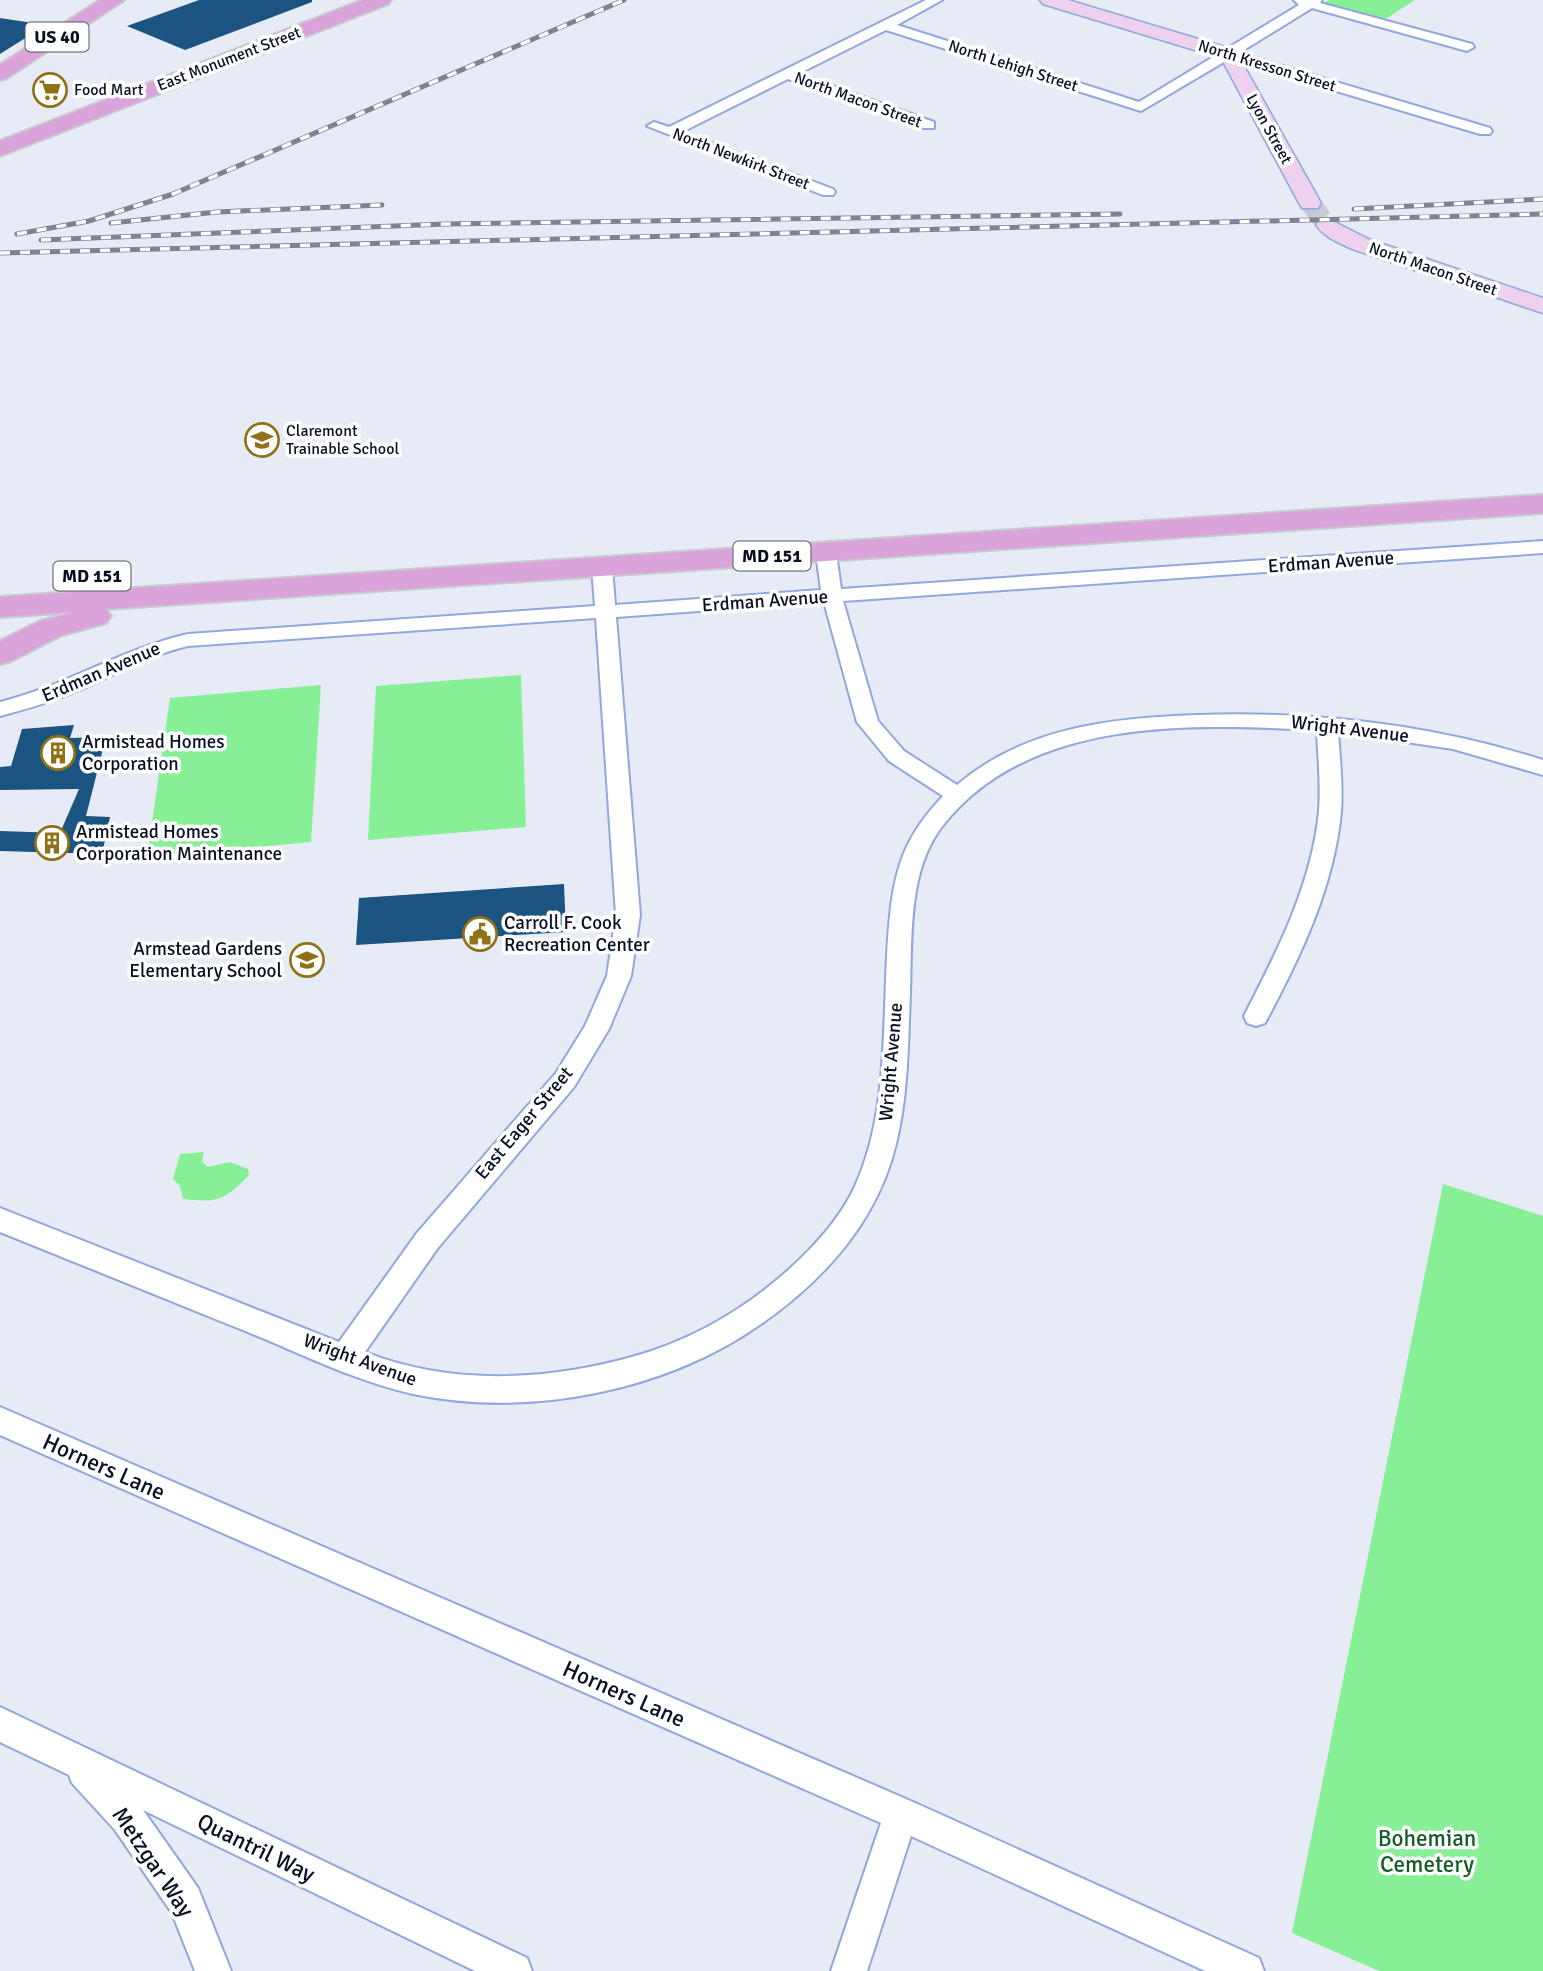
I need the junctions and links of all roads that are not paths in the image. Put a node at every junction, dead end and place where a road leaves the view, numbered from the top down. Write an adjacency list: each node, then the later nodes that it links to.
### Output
1 (114, 0): 10 (main road, US 40)
2 (344, 0): 16 (main road, East Monument Street)
3 (380, 0): 17 (main road, East Monument Street)
4 (936, 0): 7 (street)
5 (1049, 0): 9 (street, North Kresson Street)
6 (1308, 1): 8 (street); 9 (street)
7 (886, 25): 9 (street, North Lehigh Street); 11 (street)
8 (1467, 47)
9 (1228, 54): 14 (street, North Kresson Street); 19 (street, Lyon Street)
10 (0, 74)
11 (787, 74): 12 (street, North Macon Street); 15 (street)
12 (929, 125)
13 (654, 126): 15 (street, North Newkirk Street)
14 (1485, 131)
15 (670, 132): 18 (street, North Newkirk Street)
16 (0, 133)
17 (0, 149)
18 (828, 192)
19 (1310, 204)
20 (1327, 225): 21 (street, North Macon Street)
21 (1543, 306)
22 (1543, 486): 27 (main road, MD 151)
23 (1543, 504): 25 (main road, MD 151)
24 (1543, 547): 29 (street, Erdman Avenue)
25 (826, 553): 26 (main road, MD 151); 29 (street)
26 (602, 567): 28 (main road, MD 151); 31 (street, East Eager Street)
27 (0, 583)
28 (307, 586): 30 (main road, MD 151); 32 (main road)
29 (832, 596): 31 (street, Erdman Avenue); 36 (street)
30 (0, 607)
31 (607, 612): 33 (street, Erdman Avenue); 39 (street, East Eager Street)
32 (0, 654)
33 (0, 709)
34 (1327, 723): 35 (street, Wright Avenue); 36 (street, Wright Avenue); 37 (street)
35 (1543, 768)
36 (958, 795): 39 (street, Wright Avenue)
37 (1256, 1016)
38 (0, 1220): 39 (street, Wright Avenue)
39 (346, 1356)
40 (0, 1421): 43 (street, Horners Lane)
41 (0, 1724): 42 (street, Quantril Way)
42 (77, 1762): 44 (street, Metzgar Way); 45 (street, Quantril Way)
43 (901, 1814): 46 (street); 47 (street, Horners Lane)
44 (213, 1971)
45 (514, 1971)
46 (849, 1971)
47 (1247, 1971)

